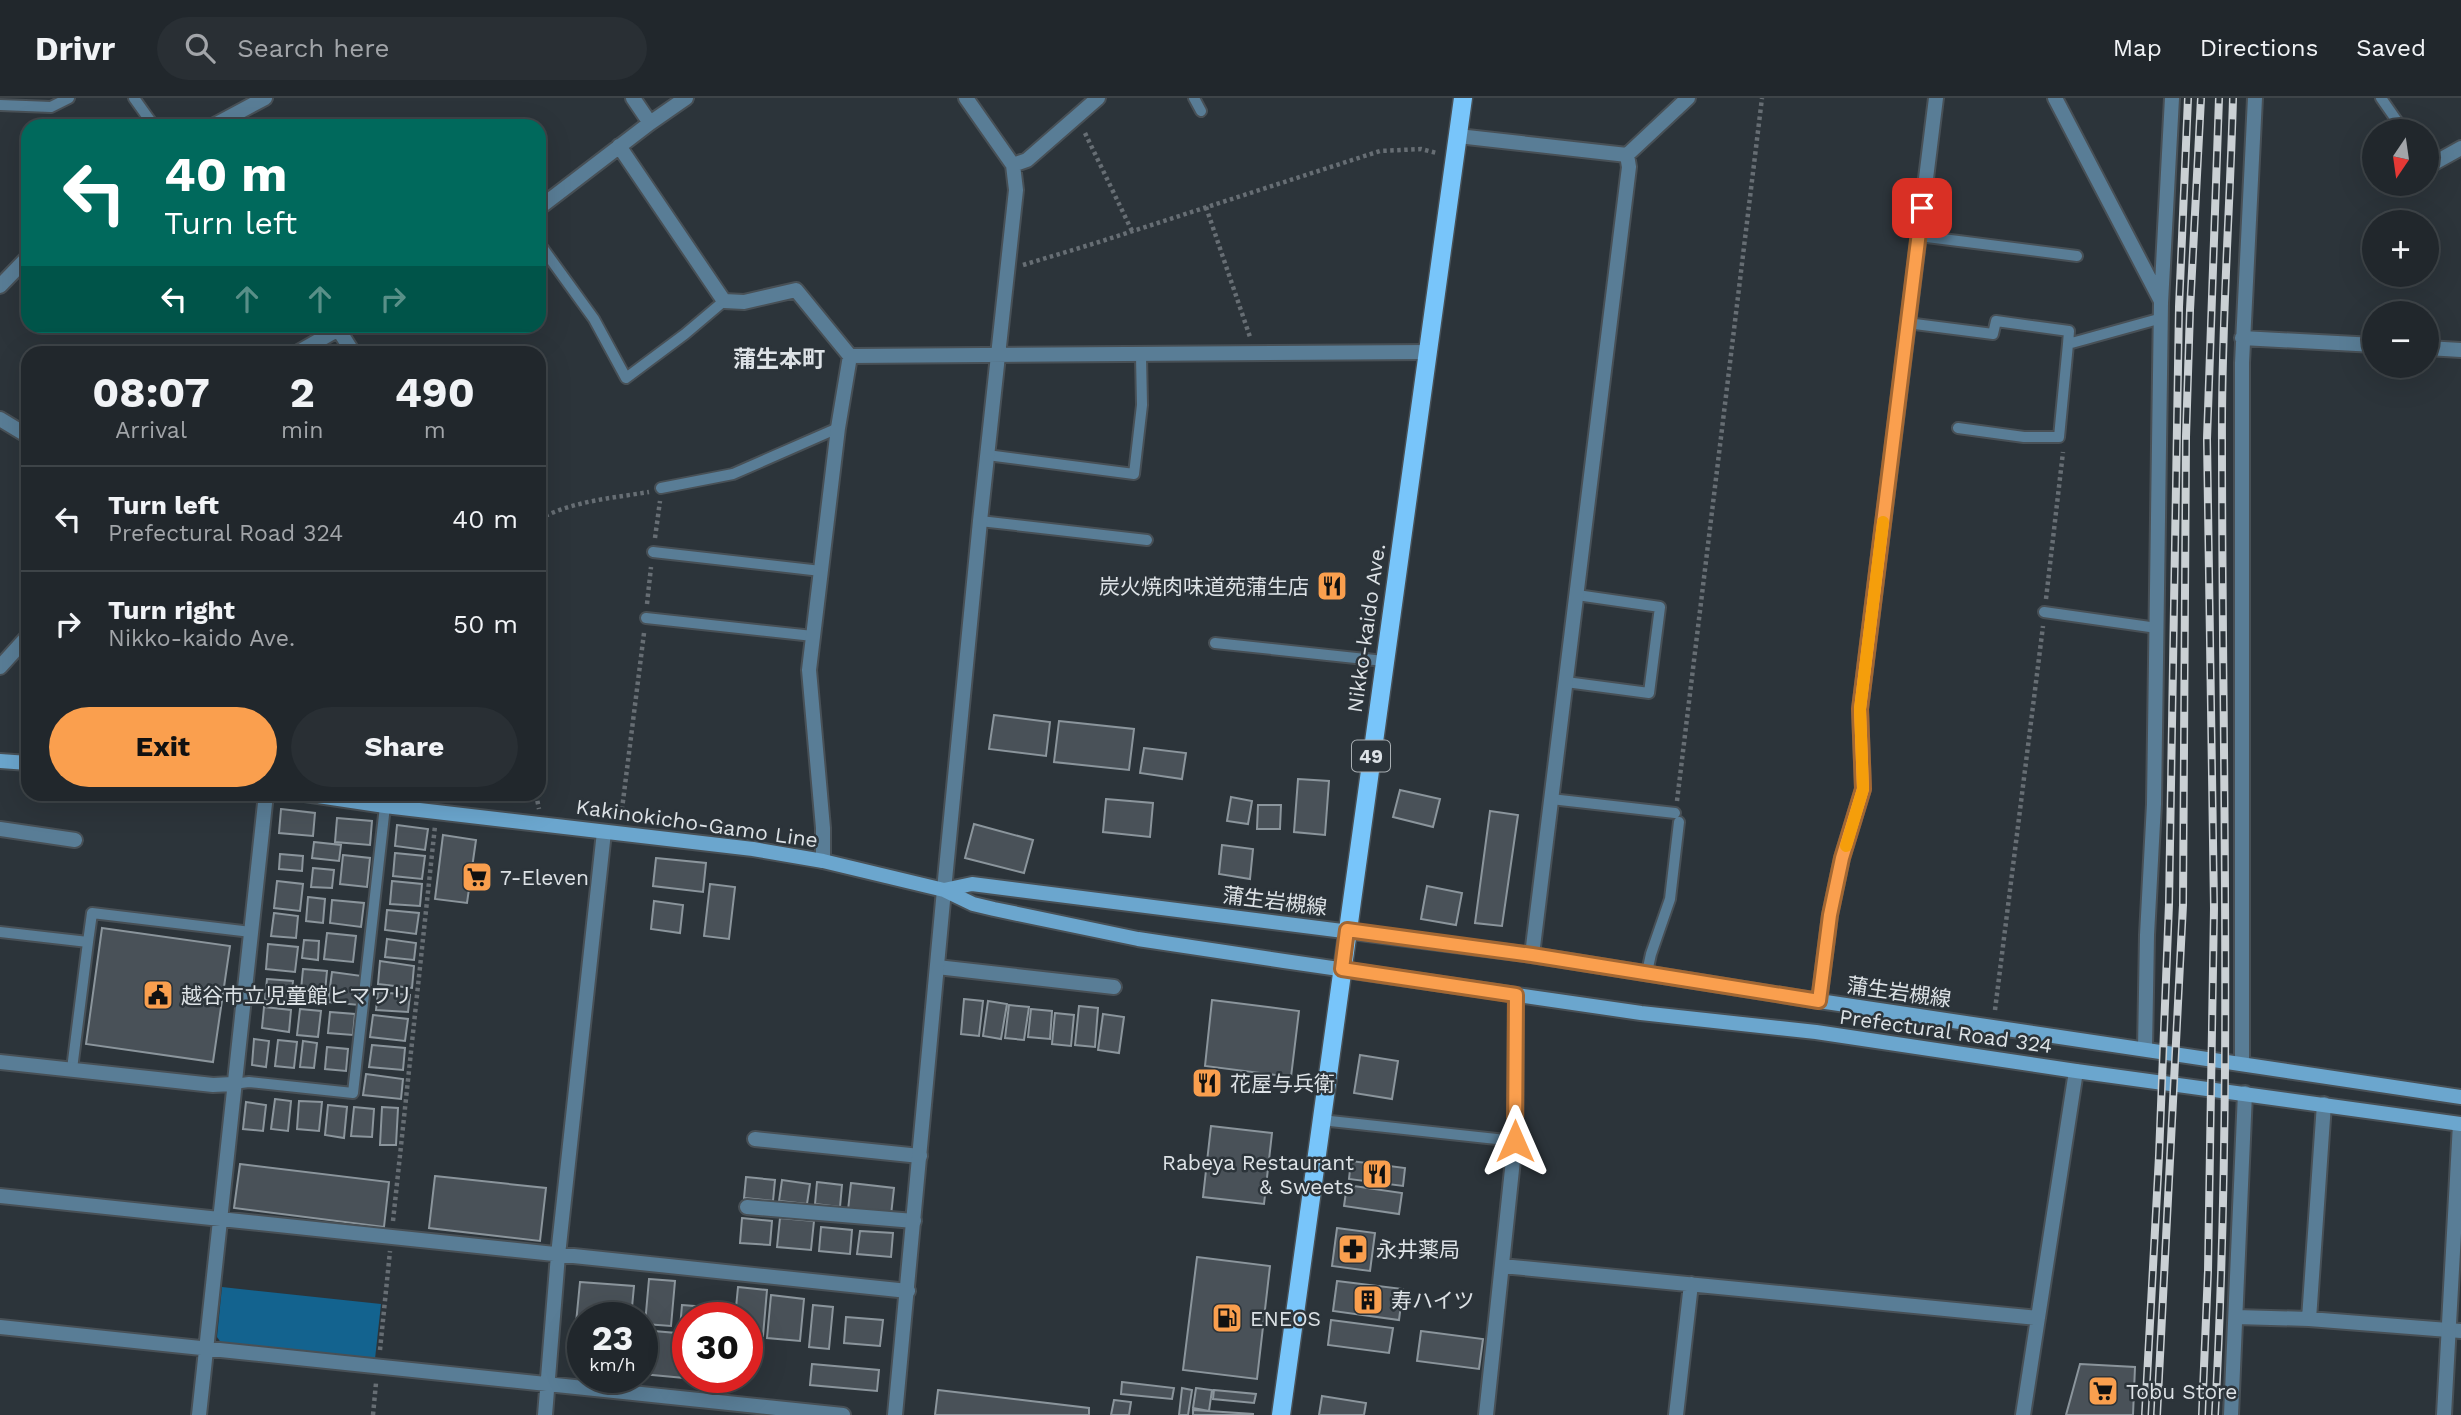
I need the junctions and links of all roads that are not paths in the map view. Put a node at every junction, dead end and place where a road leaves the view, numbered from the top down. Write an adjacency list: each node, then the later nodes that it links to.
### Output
1 (69, 98): 16 (lane)
2 (135, 98): 18 (lane)
3 (265, 98): 19 (street)
4 (633, 98): 21 (street)
5 (686, 98): 21 (street)
6 (966, 98): 27 (street)
7 (1098, 98): 27 (street)
8 (1195, 98): 17 (lane)
9 (1463, 98): 22 (main road, Nikko-kaido Ave. / 49)
10 (1688, 98): 25 (street)
11 (1936, 98): 29 (street)
12 (2055, 98): 35 (street)
13 (2172, 98): 35 (street)
14 (2255, 98): 39 (street)
15 (2381, 98): 20 (lane)
16 (0, 105)
17 (1201, 111)
18 (149, 119)
19 (226, 119)
20 (2396, 119)
21 (650, 123): 23 (street)
22 (1458, 136): 25 (street); 45 (main road, Nikko-kaido Ave. / 49)
23 (619, 146): 28 (street); 34 (street)
24 (2461, 148): 26 (street)
25 (1627, 155): 59 (street)
26 (2440, 160)
27 (1013, 165): 47 (street)
28 (546, 203)
29 (1919, 236): 31 (lane); 37 (street)
30 (546, 253): 34 (lane)
31 (2077, 256)
32 (21, 264): 33 (street)
33 (0, 286)
34 (724, 301): 46 (street)
35 (2161, 303): 36 (street)
36 (2162, 318): 40 (lane); 62 (street)
37 (1908, 323): 40 (lane); 91 (street)
38 (327, 333): 42 (street)
39 (2242, 338): 41 (street); 94 (street)
40 (2068, 344): 51 (lane)
41 (2362, 344)
42 (307, 346)
43 (2439, 348): 44 (street)
44 (2461, 349)
45 (1429, 352): 48 (street); 66 (main road, Nikko-kaido Ave. / 49)
46 (850, 356): 47 (street); 50 (street)
47 (998, 356): 48 (street); 53 (street)
48 (1141, 356): 53 (lane)
49 (0, 419): 52 (street)
50 (838, 428): 54 (lane); 58 (street)
51 (1958, 428)
52 (21, 432)
53 (987, 455): 55 (street)
54 (661, 488)
55 (979, 521): 56 (lane); 80 (street)
56 (1147, 540)
57 (653, 552): 58 (lane)
58 (821, 571): 63 (street)
59 (1577, 595): 68 (street); 68 (lane)
60 (2044, 612): 62 (lane)
61 (646, 618): 63 (lane)
62 (2157, 628): 92 (street)
63 (813, 636): 78 (street)
64 (1215, 643): 66 (lane)
65 (21, 644): 67 (street)
66 (1384, 661): 81 (main road, Nikko-kaido Ave. / 49)
67 (0, 667)
68 (1566, 682): 71 (street)
69 (0, 761): 70 (main road)
70 (21, 762)
71 (1551, 799): 85 (street); 88 (lane)
72 (265, 801): 83 (street)
73 (352, 801): 74 (main road, Kakinokicho-Gamo Line)
74 (385, 806): 76 (main road, Kakinokicho-Gamo Line); 97 (lane)
75 (0, 830): 77 (street)
76 (604, 832): 78 (main road, Kakinokicho-Gamo Line); 110 (street)
77 (75, 840)
78 (823, 861): 79 (main road, Kakinokicho-Gamo Line)
79 (914, 885): 80 (main road, 蒲生岩槻線)
80 (944, 890): 81 (main road, 蒲生岩槻線); 86 (street); 87 (main road)
81 (1347, 930): 85 (main road, 蒲生岩槻線); 87 (main road, Nikko-kaido Ave. / 49)
82 (0, 932): 84 (lane)
83 (251, 932): 84 (lane); 97 (street)
84 (88, 942): 95 (lane)
85 (1532, 955): 88 (main road, 蒲生岩槻線)
86 (937, 967): 89 (street); 105 (street)
87 (1342, 969): 90 (main road, Prefectural Road 324); 101 (main road, Nikko-kaido Ave. / 49)
88 (1647, 972): 91 (main road, 蒲生岩槻線)
89 (1114, 987)
90 (1516, 995): 96 (main road, Prefectural Road 324); 104 (street)
91 (1819, 1001): 92 (main road, 蒲生岩槻線)
92 (2145, 1049): 94 (main road, 蒲生岩槻線)
93 (0, 1062): 95 (street)
94 (2242, 1064): 99 (main road, 蒲生岩槻線)
95 (72, 1069): 97 (street)
96 (2076, 1071): 98 (main road, Prefectural Road 324); 115 (street)
97 (233, 1084): 108 (street)
98 (2245, 1093): 100 (main road, Prefectural Road 324); 114 (street)
99 (2461, 1097)
100 (2324, 1104): 102 (main road, Prefectural Road 324); 116 (street)
101 (1321, 1120): 104 (lane); 125 (main road, Nikko-kaido Ave. / 49)
102 (2460, 1124): 118 (street)
103 (755, 1139): 105 (street)
104 (1515, 1141): 111 (street)
105 (920, 1156): 109 (street)
106 (0, 1196): 108 (street)
107 (747, 1207): 109 (street)
108 (219, 1218): 110 (street); 119 (street)
109 (914, 1222): 113 (street)
110 (558, 1255): 113 (street); 120 (street)
111 (1502, 1266): 112 (street); 126 (street)
112 (1691, 1284): 115 (street); 127 (street)
113 (908, 1291): 124 (street)
114 (2236, 1317): 116 (street); 129 (street)
115 (2038, 1318): 128 (street)
116 (2309, 1319): 118 (street)
117 (0, 1326): 119 (street)
118 (2454, 1330): 130 (street)
119 (207, 1347): 120 (street); 121 (street)
120 (549, 1383): 122 (street); 123 (street)
121 (199, 1415)
122 (545, 1415)
123 (843, 1415)
124 (895, 1415)
125 (1281, 1415)
126 (1486, 1415)
127 (1676, 1415)
128 (2023, 1415)
129 (2231, 1415)
130 (2444, 1415)

